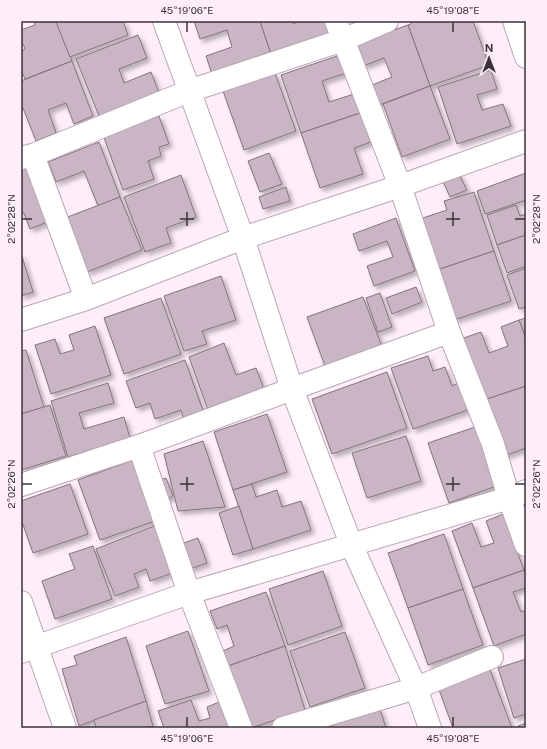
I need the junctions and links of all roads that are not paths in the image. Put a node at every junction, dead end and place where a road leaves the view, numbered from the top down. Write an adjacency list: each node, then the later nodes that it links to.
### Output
1 (164, 21): 6 (street)
2 (386, 21): 4 (street)
3 (514, 21): 5 (street)
4 (340, 30): 6 (street); 9 (street)
5 (526, 57)
6 (189, 91): 8 (street); 10 (street)
7 (526, 141): 9 (street)
8 (27, 156): 11 (street)
9 (400, 186): 10 (street); 13 (street)
10 (244, 238): 11 (street); 14 (street)
11 (86, 299): 12 (street)
12 (21, 320)
13 (449, 332): 14 (street); 17 (street)
14 (292, 389): 15 (street); 18 (street)
15 (139, 446): 16 (street); 20 (street)
16 (21, 485)
17 (518, 495): 18 (street); 19 (street)
18 (351, 544): 20 (street); 24 (street)
19 (526, 545)
20 (189, 593): 22 (street); 26 (street)
21 (21, 602): 22 (street)
22 (29, 649): 25 (street)
23 (492, 657): 24 (street)
24 (416, 688): 27 (street); 28 (street)
25 (64, 728)
26 (240, 728)
27 (283, 728)
28 (430, 728)

